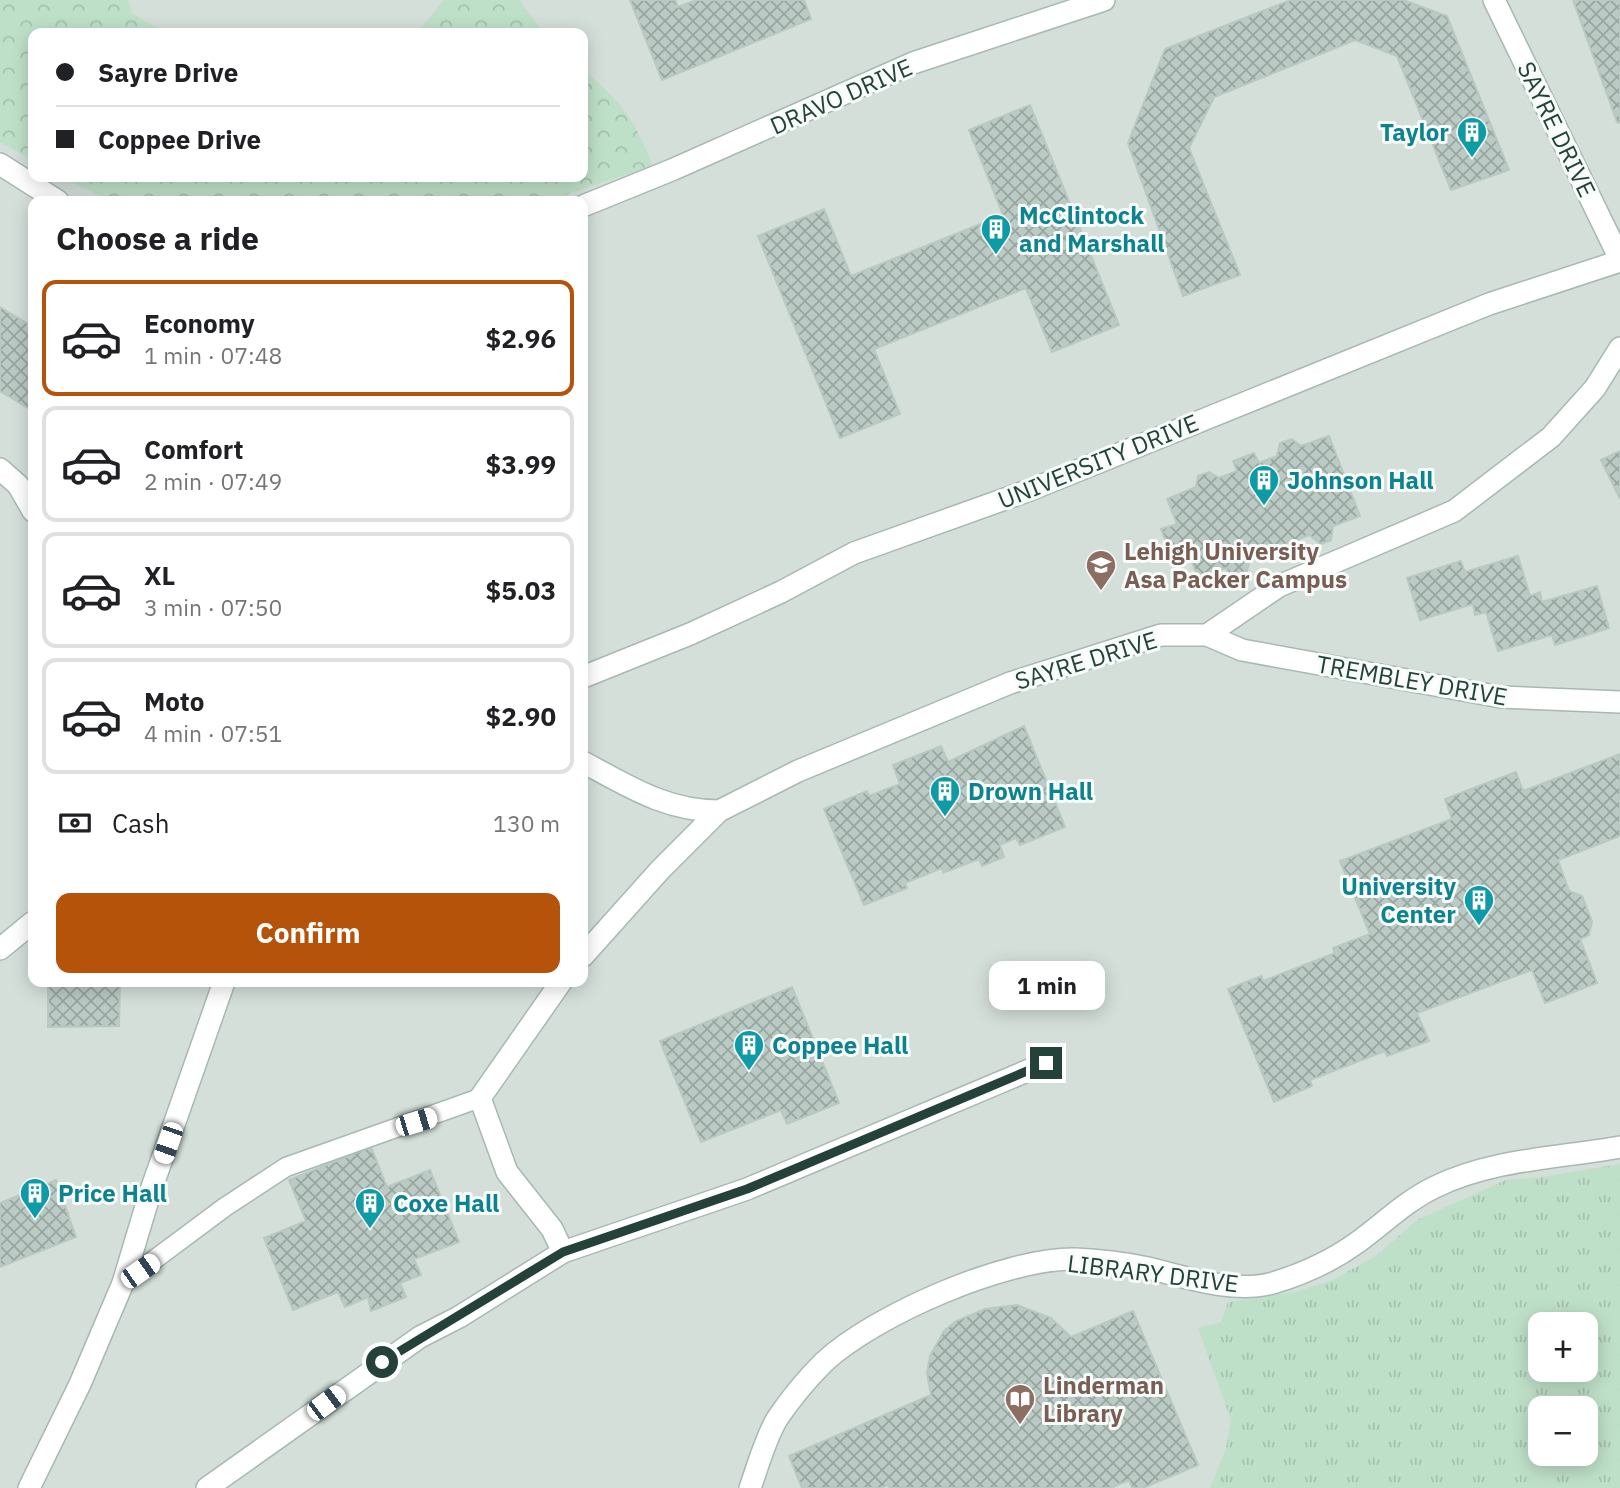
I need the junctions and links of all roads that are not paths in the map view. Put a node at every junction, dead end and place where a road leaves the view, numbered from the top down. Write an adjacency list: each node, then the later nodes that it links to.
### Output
1 (1104, 0): 7 (street, DRAVO DRIVE)
2 (1494, 0): 8 (street, SAYRE DRIVE)
3 (0, 164): 4 (street)
4 (28, 182)
5 (28, 182): 6 (street)
6 (50, 196)
7 (588, 204)
8 (1620, 260): 13 (street, UNIVERSITY DRIVE)
9 (1620, 348): 12 (street)
10 (0, 469): 11 (street)
11 (28, 502)
12 (1207, 635): 14 (street, TREMBLEY DRIVE); 16 (street, SAYRE DRIVE)
13 (588, 675)
14 (1620, 702)
15 (588, 764): 16 (street)
16 (719, 811): 19 (street, SAYRE DRIVE)
17 (28, 926): 18 (street)
18 (0, 949)
19 (588, 950)
20 (222, 987): 26 (street)
21 (558, 987): 23 (street)
22 (1046, 1063): 25 (street)
23 (480, 1098): 25 (street); 26 (lane)
24 (1620, 1147): 29 (street, LIBRARY DRIVE)
25 (563, 1252): 28 (street)
26 (123, 1283): 27 (street)
27 (29, 1488)
28 (207, 1488)
29 (750, 1488)

